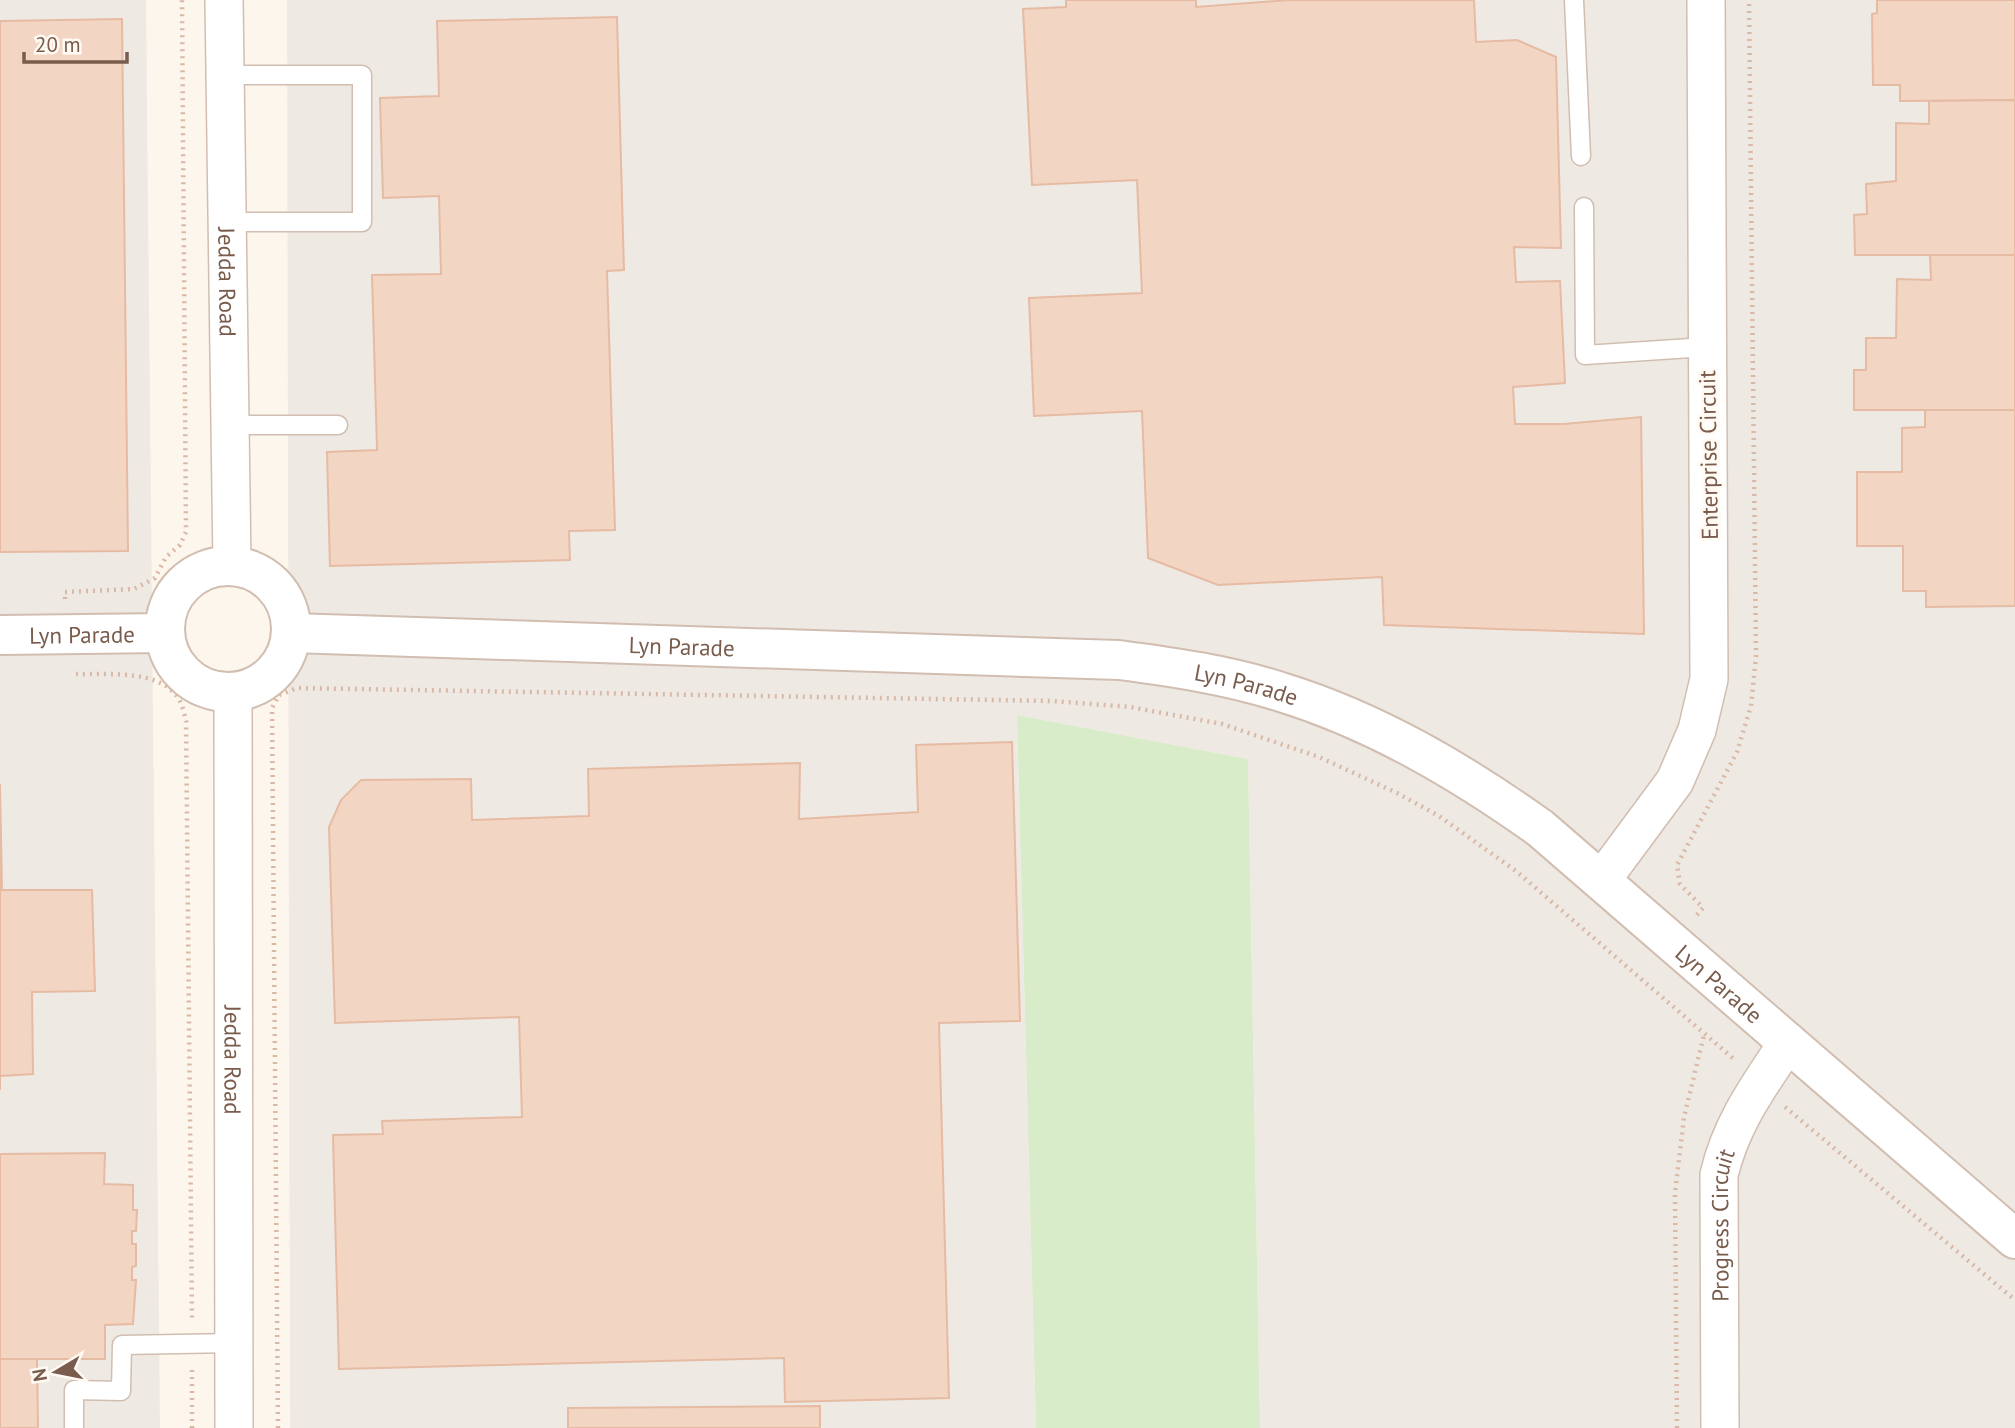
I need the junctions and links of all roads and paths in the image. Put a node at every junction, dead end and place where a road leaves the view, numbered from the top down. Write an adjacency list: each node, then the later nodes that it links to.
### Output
1 (182, 0): 13 (path)
2 (224, 0): 5 (street, Jedda Road)
3 (1574, 0): 6 (lane)
4 (1706, 0): 9 (street, Enterprise Circuit)
5 (225, 75): 8 (street, Jedda Road); 8 (lane)
6 (1581, 156)
7 (1584, 207): 9 (lane)
8 (227, 222): 10 (street, Jedda Road)
9 (1706, 347): 19 (street, Enterprise Circuit)
10 (230, 425): 11 (lane); 12 (street, Jedda Road)
11 (338, 425)
12 (232, 565): 14 (street); 15 (street)
13 (65, 592)
14 (165, 633): 16 (street, Lyn Parade); 18 (street)
15 (292, 634): 18 (street); 19 (street, Lyn Parade)
16 (0, 635)
17 (64, 673): 26 (path)
18 (233, 692): 25 (street, Jedda Road)
19 (1601, 881): 21 (street, Lyn Parade)
20 (1704, 1035): 22 (path); 30 (path); 31 (path)
21 (1788, 1042): 22 (street, Progress Circuit); 23 (street, Lyn Parade)
22 (1760, 1084): 24 (path); 32 (street, Progress Circuit)
23 (2015, 1239)
24 (2015, 1300)
25 (234, 1343): 26 (lane); 29 (street, Jedda Road)
26 (192, 1344): 27 (lane); 28 (path)
27 (74, 1428)
28 (192, 1428)
29 (234, 1428)
30 (278, 1428)
31 (1677, 1428)
32 (1720, 1428)

